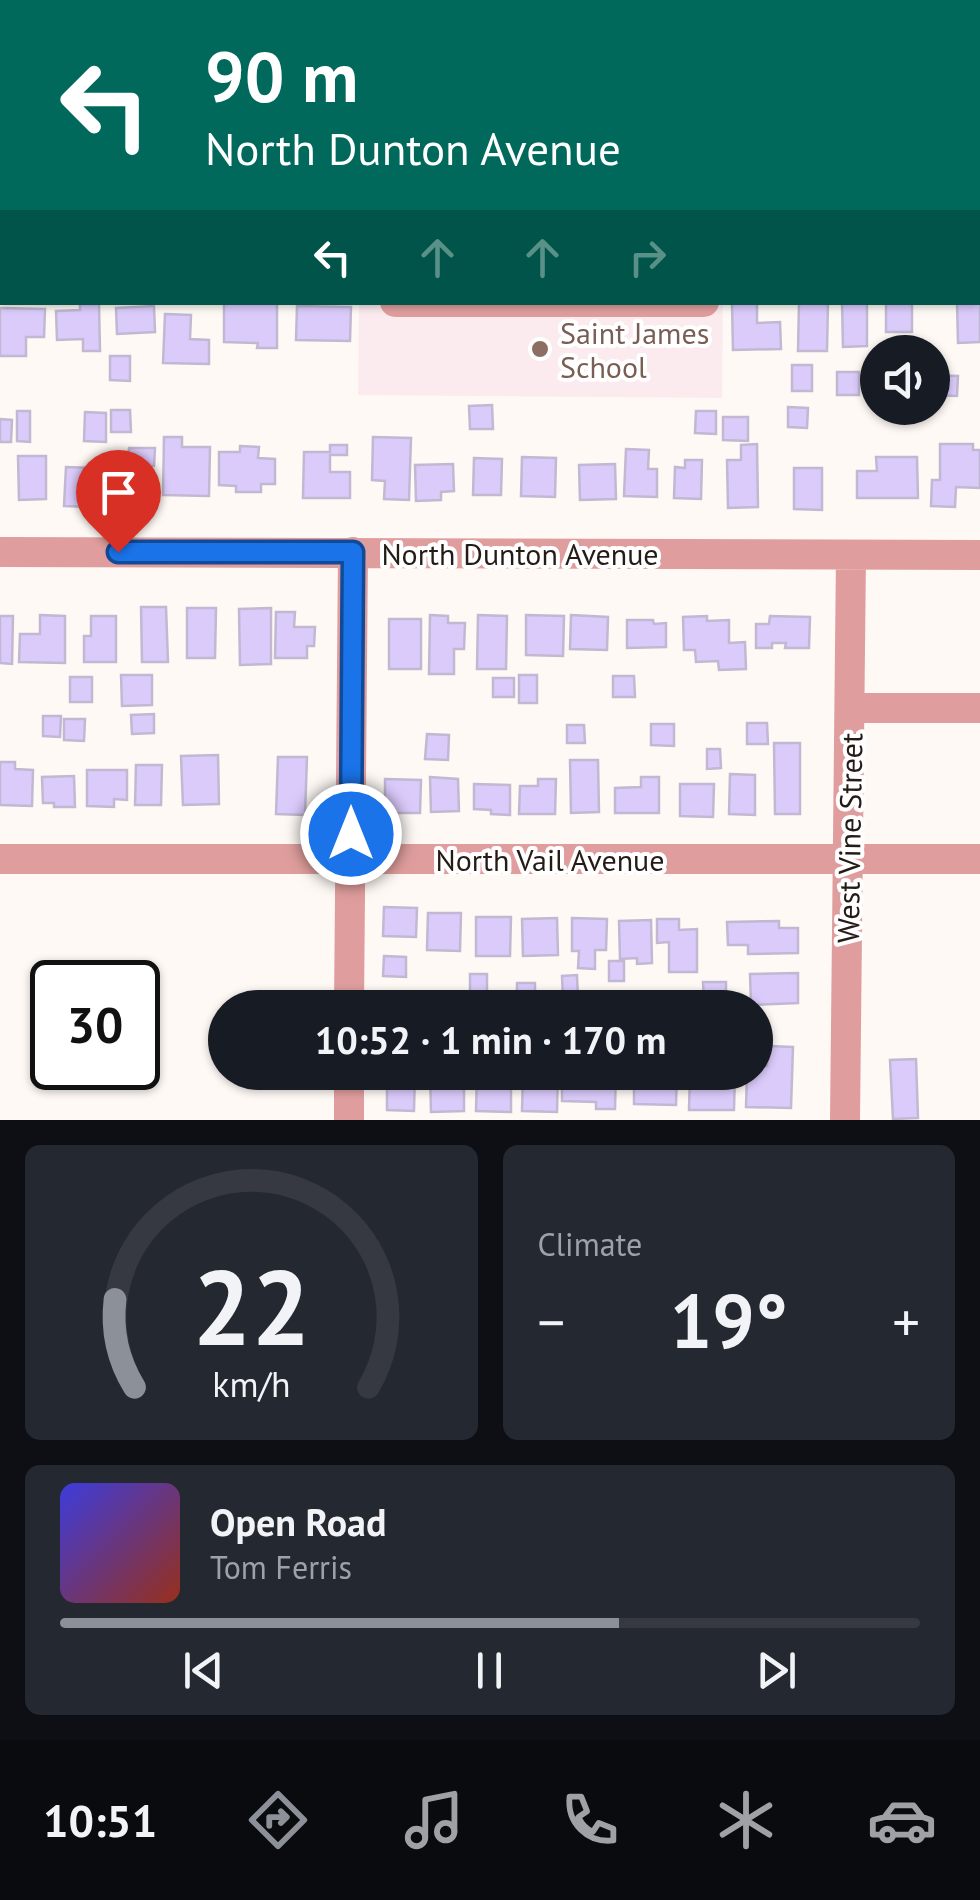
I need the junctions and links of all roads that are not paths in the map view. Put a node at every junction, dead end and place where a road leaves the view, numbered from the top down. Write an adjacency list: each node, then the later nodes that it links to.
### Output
1 (0, 552): 2 (street, North Dunton Avenue)
2 (353, 552): 3 (street, North Dunton Avenue); 8 (street)
3 (851, 555): 4 (street, North Dunton Avenue); 5 (street, West Vine Street)
4 (980, 555)
5 (850, 708): 6 (street); 10 (street, West Vine Street)
6 (980, 708)
7 (0, 859): 8 (street, North Vail Avenue)
8 (350, 859): 10 (street, North Vail Avenue); 11 (street)
9 (980, 859): 10 (street, North Vail Avenue)
10 (849, 860): 14 (street, West Vine Street)
11 (349, 990)
12 (349, 1090): 13 (street)
13 (348, 1120)
14 (846, 1120)

